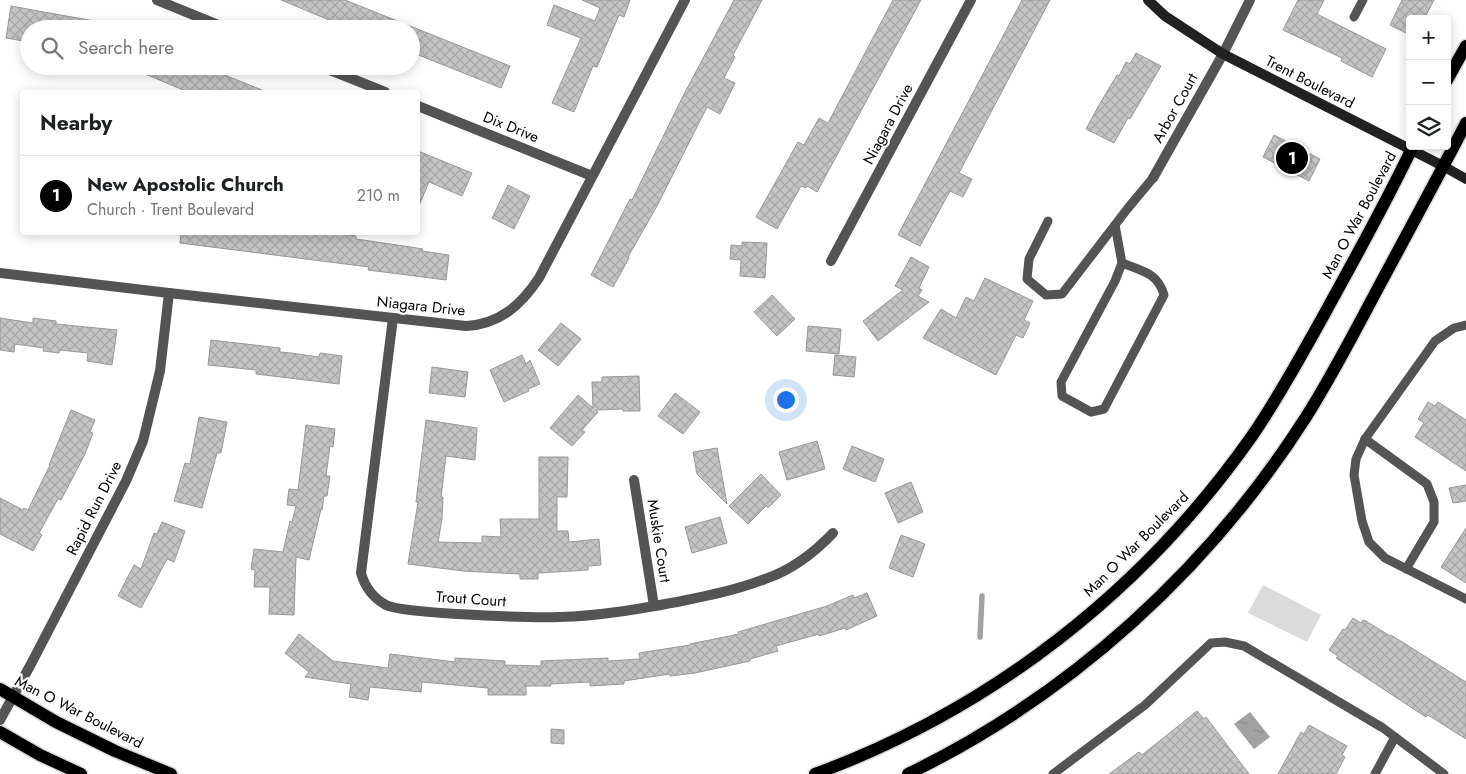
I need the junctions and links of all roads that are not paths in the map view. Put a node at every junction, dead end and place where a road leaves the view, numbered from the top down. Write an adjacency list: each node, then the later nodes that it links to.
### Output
1 (157, 0): 8 (street)
2 (685, 0): 20 (street, Niagara Drive)
3 (972, 0): 25 (street, Niagara Drive)
4 (1148, 0): 10 (street, Trent Boulevard)
5 (1250, 0): 10 (street, Arbor Court)
6 (1363, 0): 7 (lane)
7 (1354, 17)
8 (206, 20)
9 (1466, 46): 11 (main road)
10 (1223, 54): 16 (street, Trent Boulevard); 21 (street, Arbor Court)
11 (1451, 73)
12 (342, 75): 13 (street)
13 (380, 90)
14 (420, 107): 20 (street, Dix Drive)
15 (1466, 123): 19 (main road)
16 (1406, 145)
17 (1411, 150): 44 (main road, Man O War Boulevard)
18 (1416, 150): 19 (street, Trent Boulevard)
19 (1444, 166): 22 (street, Trent Boulevard); 45 (main road)
20 (592, 176): 29 (street, Niagara Drive)
21 (1153, 178): 24 (lane)
22 (1466, 179)
23 (1048, 221): 24 (lane)
24 (1115, 225): 26 (lane)
25 (831, 261)
26 (1122, 263): 26 (lane)
27 (0, 272): 28 (street, Niagara Drive)
28 (169, 293): 29 (street, Niagara Drive); 38 (street, Rapid Run Drive)
29 (393, 318): 36 (street, Trout Court)
30 (1466, 325): 31 (lane)
31 (1365, 439): 34 (lane); 34 (lane)
32 (634, 480): 36 (street, Muskie Court)
33 (833, 533): 36 (street, Trout Court)
34 (1406, 569): 35 (lane)
35 (1466, 599)
36 (654, 606)
37 (0, 689): 38 (main road, Man O War Boulevard)
38 (14, 697): 39 (street, Rapid Run Drive); 43 (main road, Man O War Boulevard)
39 (0, 720)
40 (0, 732): 42 (main road)
41 (1395, 737): 46 (lane); 47 (lane); 48 (lane)
42 (81, 774)
43 (171, 774)
44 (815, 774)
45 (908, 774)
46 (1053, 774)
47 (1374, 774)
48 (1444, 774)

